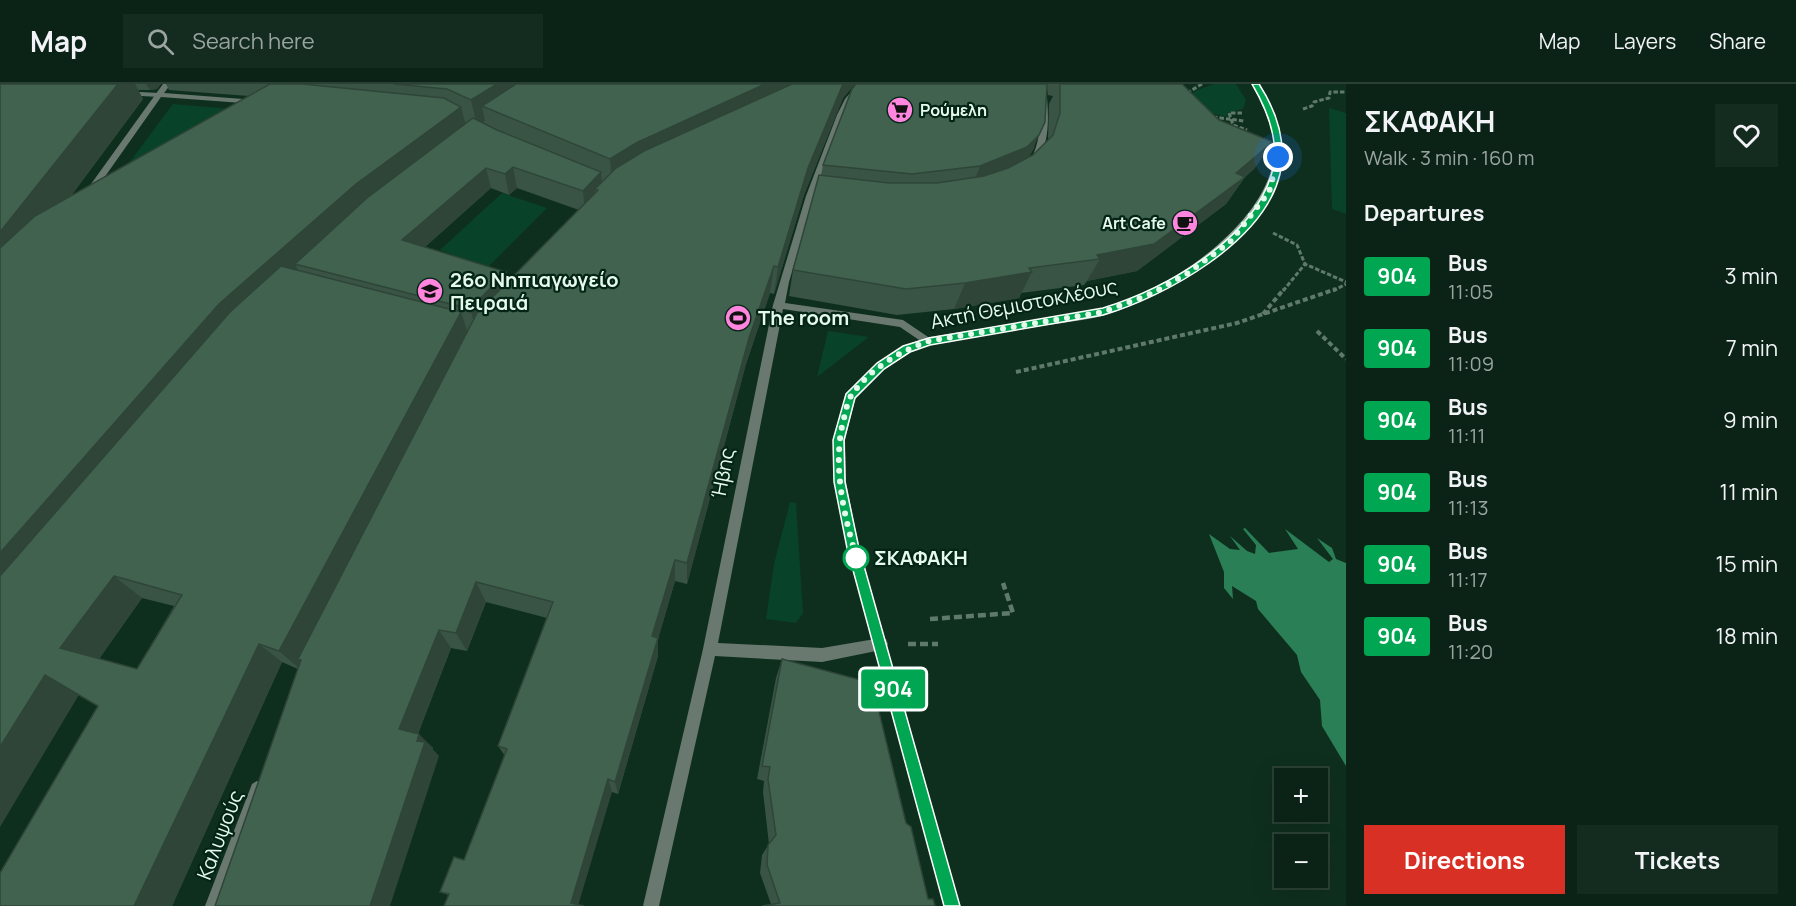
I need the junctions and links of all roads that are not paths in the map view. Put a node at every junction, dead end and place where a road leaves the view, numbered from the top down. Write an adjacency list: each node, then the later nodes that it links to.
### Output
1 (167, 84): 6 (street)
2 (862, 84): 13 (street, Ήβης)
3 (1042, 84): 8 (street)
4 (1256, 84): 14 (main road, Ακτή Θεμιστοκλέους)
5 (117, 93): 6 (street)
6 (159, 95): 10 (street); 12 (street)
7 (1031, 98): 8 (street)
8 (1043, 99): 9 (street); 11 (street)
9 (1054, 100)
10 (269, 103)
11 (1024, 173)
12 (85, 199)
13 (778, 305): 14 (street); 16 (street, Ήβης)
14 (929, 341): 15 (main road, Ακτή Θεμιστοκλέους)
15 (881, 644): 16 (street); 20 (main road, Ακτή Θεμιστοκλέους)
16 (710, 649): 19 (street, Ήβης)
17 (263, 776): 18 (street, Καλυψούς)
18 (213, 906)
19 (651, 906)
20 (951, 906)

